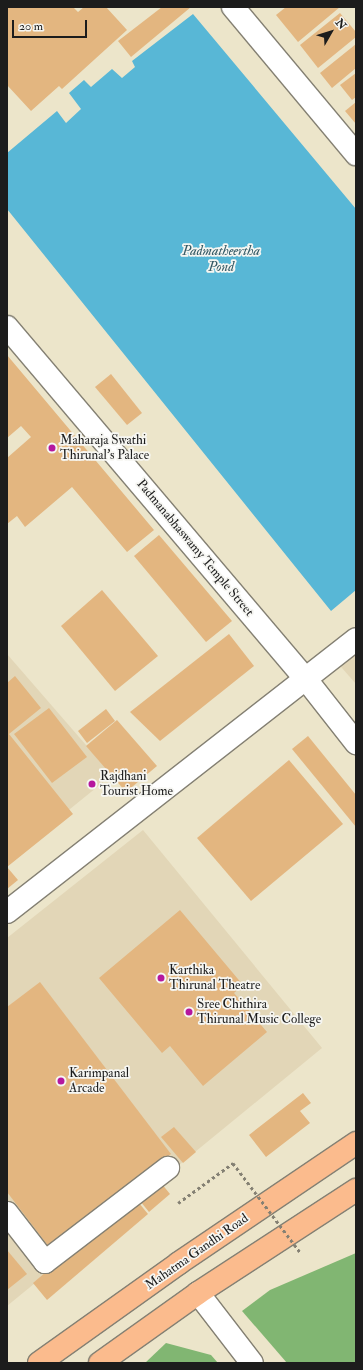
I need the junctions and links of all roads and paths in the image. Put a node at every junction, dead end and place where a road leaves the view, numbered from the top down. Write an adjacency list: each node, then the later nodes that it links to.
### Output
1 (233, 7): 2 (street)
2 (356, 154)
3 (7, 327): 5 (street, Padmanabhaswamy Temple Street)
4 (356, 639): 5 (street)
5 (305, 678): 6 (street, Padmanabhaswamy Temple Street); 7 (street)
6 (356, 743)
7 (7, 912)
8 (356, 1144): 15 (main road, Mahatma Gandhi Road)
9 (168, 1168): 12 (street)
10 (356, 1190): 14 (main road)
11 (178, 1203): 13 (path, bridge)
12 (7, 1212)
13 (300, 1252)
14 (198, 1293): 16 (main road); 17 (street)
15 (39, 1363)
16 (100, 1363)
17 (252, 1363)

